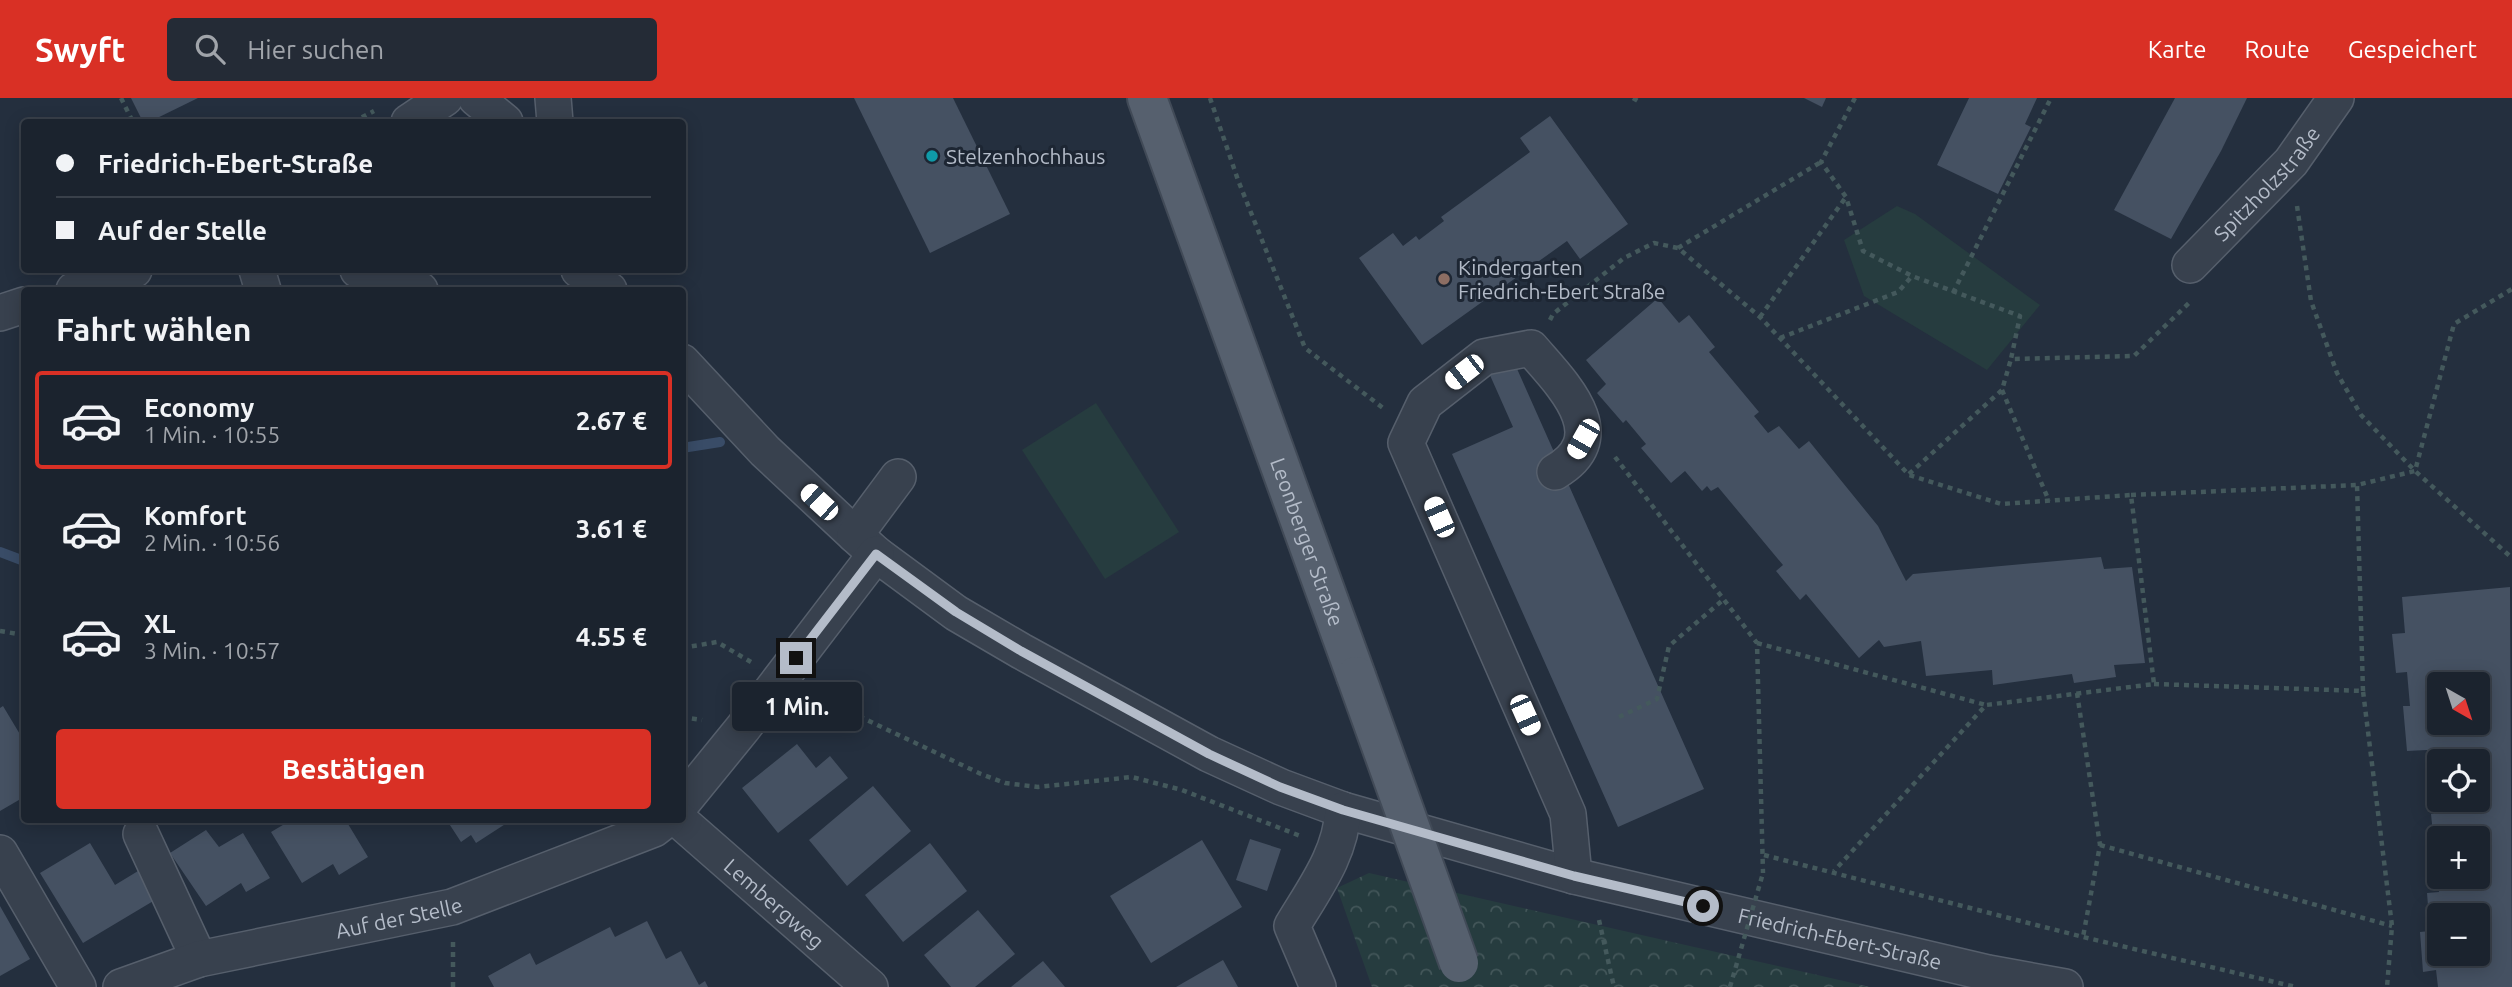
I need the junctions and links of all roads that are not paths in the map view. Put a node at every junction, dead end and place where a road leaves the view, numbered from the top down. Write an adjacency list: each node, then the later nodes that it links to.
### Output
1 (444, 98): 7 (street)
2 (463, 98): 8 (street)
3 (476, 98): 9 (street)
4 (553, 98): 10 (street)
5 (1147, 98): 32 (main road, Leonberger Straße, bridge)
6 (2336, 98): 11 (street, Spitzholzstraße)
7 (412, 119)
8 (467, 119)
9 (501, 119)
10 (555, 119)
11 (2190, 265)
12 (125, 273): 15 (street)
13 (367, 273): 16 (street)
14 (584, 273): 17 (street)
15 (83, 287)
16 (411, 287)
17 (605, 287)
18 (21, 306): 19 (street)
19 (0, 313)
20 (686, 366): 23 (street, Friedrich-Ebert-Straße)
21 (1555, 472): 30 (street)
22 (898, 477): 23 (street)
23 (865, 545): 24 (street); 25 (street, Friedrich-Ebert-Straße)
24 (686, 798)
25 (1343, 810): 30 (street, Friedrich-Ebert-Straße); 36 (street)
26 (662, 823): 31 (street, Auf der Stelle)
27 (683, 823): 35 (street, Lembergweg)
28 (141, 834): 31 (street)
29 (0, 853): 33 (street)
30 (1574, 876): 37 (street, Friedrich-Ebert-Straße)
31 (199, 959): 34 (street, Auf der Stelle)
32 (1463, 975)
33 (78, 987)
34 (121, 987)
35 (870, 987)
36 (1318, 987)
37 (2065, 987)

